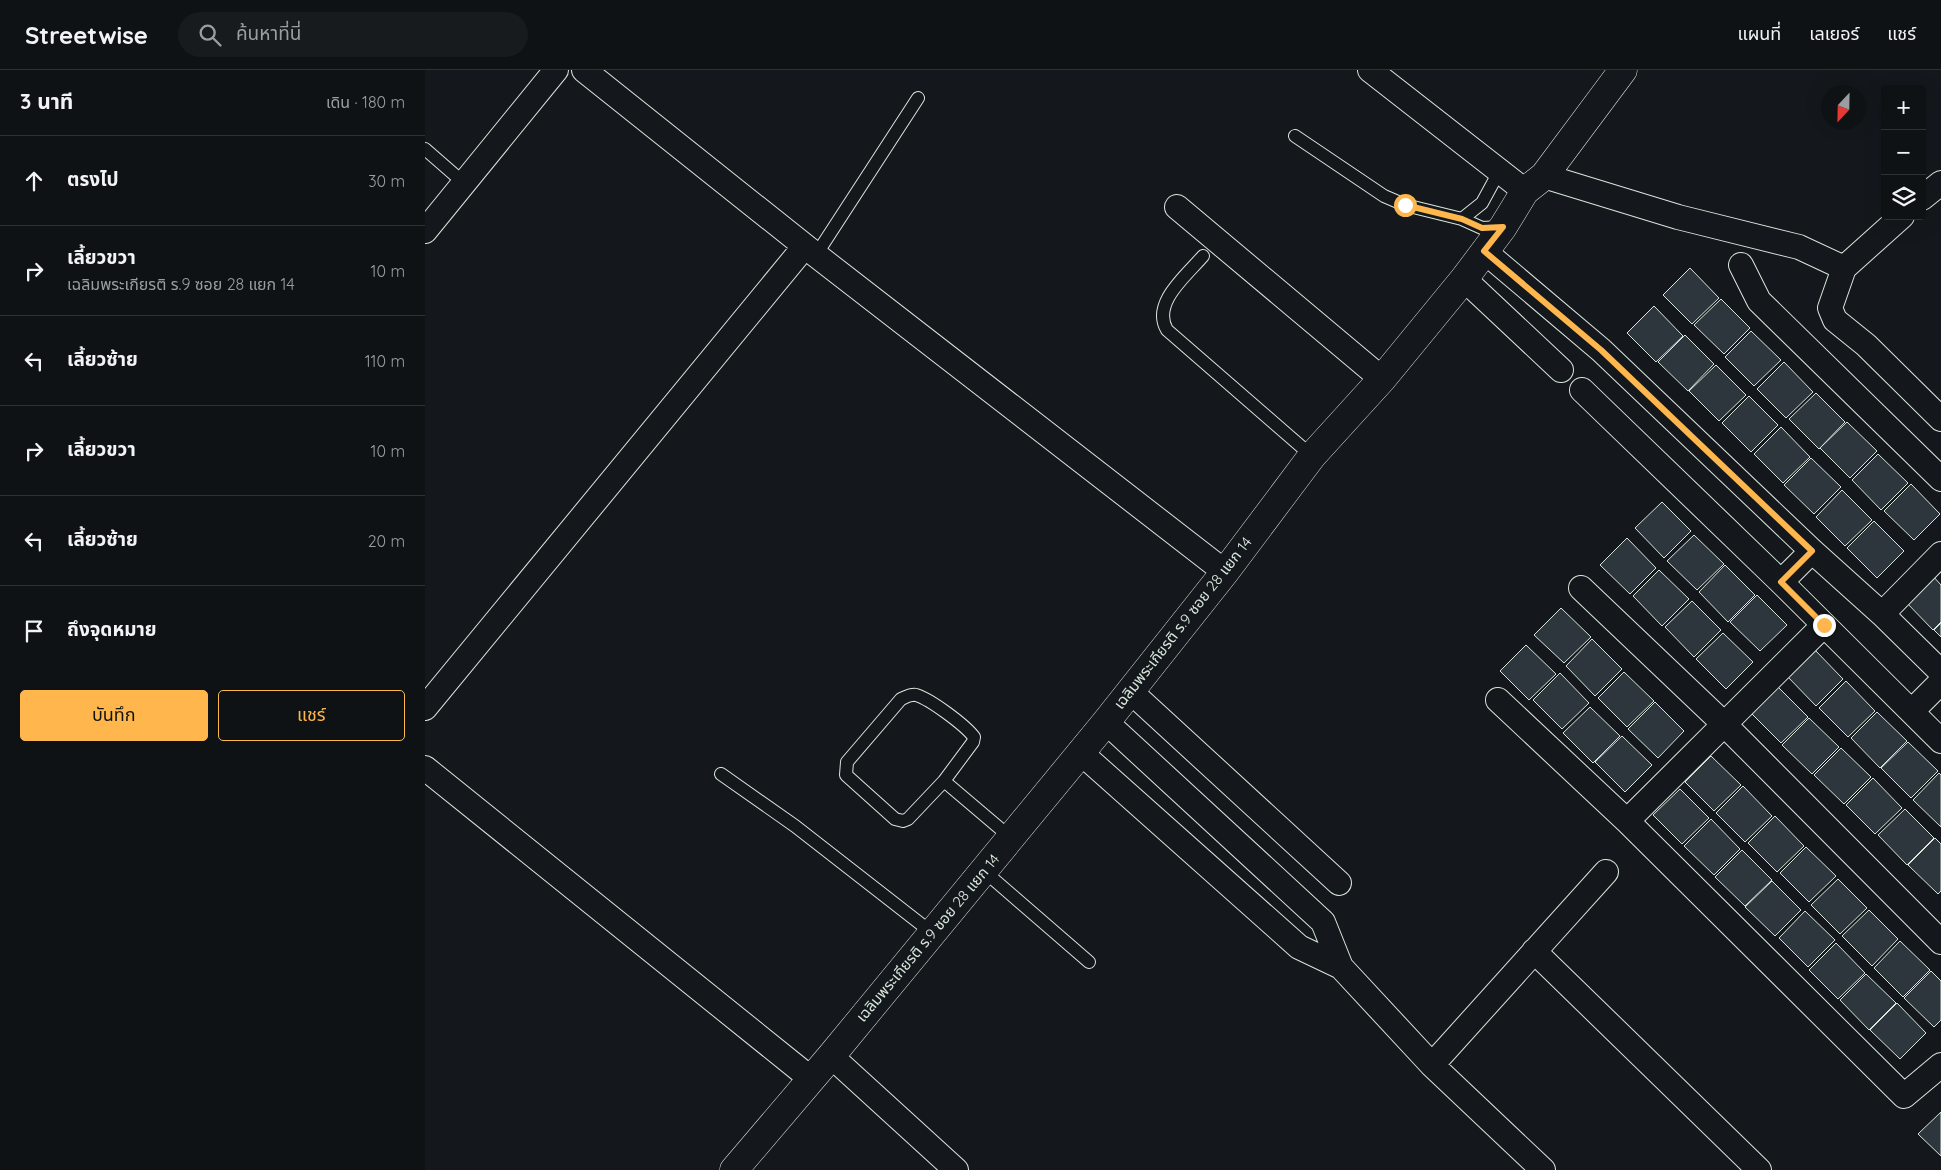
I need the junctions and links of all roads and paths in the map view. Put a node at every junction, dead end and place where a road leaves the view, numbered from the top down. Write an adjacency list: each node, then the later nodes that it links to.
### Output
1 (556, 70): 9 (street)
2 (584, 70): 16 (street)
3 (1370, 70): 8 (street)
4 (1623, 70): 10 (street, เฉลิมพระเกียรติ ร.9 ซอย 28 แยก 14)
5 (918, 98): 16 (lane)
6 (1295, 136): 12 (lane)
7 (425, 149): 9 (lane)
8 (1500, 170): 10 (street); 12 (lane)
9 (464, 183): 15 (street)
10 (1535, 184): 14 (street, เฉลิมพระเกียรติ ร.9 ซอย 28 แยก 14); 20 (street)
11 (1177, 207): 23 (street)
12 (1462, 219): 14 (lane)
13 (1898, 220): 20 (street)
14 (1503, 227): 17 (street, เฉลิมพระเกียรติ ร.9 ซอย 28 แยก 14)
15 (425, 231)
16 (810, 250): 30 (street); 39 (street)
17 (1484, 251): 21 (street, เฉลิมพระเกียรติ ร.9 ซอย 28 แยก 14); 28 (street)
18 (1203, 256): 26 (lane)
19 (1741, 265): 27 (street)
20 (1844, 268): 25 (street)
21 (1464, 279): 22 (street); 23 (street, เฉลิมพระเกียรติ ร.9 ซอย 28 แยก 14)
22 (1561, 370)
23 (1382, 379): 26 (street, เฉลิมพระเกียรติ ร.9 ซอย 28 แยก 14)
24 (1582, 390): 31 (street)
25 (1941, 419)
26 (1312, 456): 30 (street, เฉลิมพระเกียรติ ร.9 ซอย 28 แยก 14)
27 (1941, 479)
28 (1812, 551): 31 (street); 33 (street)
29 (1941, 554): 33 (street)
30 (1225, 572): 37 (street, เฉลิมพระเกียรติ ร.9 ซอย 28 แยก 14)
31 (1781, 582): 34 (street)
32 (1581, 588): 42 (street)
33 (1882, 614): 35 (street)
34 (1824, 625): 40 (street); 42 (street)
35 (1941, 672)
36 (1941, 682): 40 (street)
37 (1130, 691): 41 (street, เฉลิมพระเกียรติ ร.9 ซอย 28 แยก 14); 52 (street)
38 (1498, 700): 48 (street)
39 (425, 708)
40 (1912, 711): 43 (street)
41 (1105, 722): 44 (street, เฉลิมพระเกียรติ ร.9 ซอย 28 แยก 14); 57 (street)
42 (1723, 723): 48 (street); 54 (street)
43 (1941, 741)
44 (1080, 752): 49 (street, เฉลิมพระเกียรติ ร.9 ซอย 28 แยก 14); 57 (street)
45 (425, 768): 61 (street)
46 (721, 774): 53 (lane)
47 (945, 781): 47 (lane); 49 (lane)
48 (1627, 821): 60 (street)
49 (1010, 837): 50 (street, เฉลิมพระเกียรติ ร.9 ซอย 28 แยก 14)
50 (984, 871): 53 (street, เฉลิมพระเกียรติ ร.9 ซอย 28 แยก 14); 56 (lane)
51 (1606, 872): 55 (street)
52 (1339, 883)
53 (931, 932): 58 (street, เฉลิมพระเกียรติ ร.9 ซอย 28 แยก 14)
54 (1941, 942)
55 (1534, 951): 59 (street); 65 (street)
56 (1089, 962)
57 (1341, 967): 59 (street)
58 (831, 1056): 61 (street, เฉลิมพระเกียรติ ร.9 ซอย 28 แยก 14); 63 (street)
59 (1432, 1065): 64 (street)
60 (1941, 1065)
61 (810, 1078): 62 (street, เฉลิมพระเกียรติ ร.9 ซอย 28 แยก 14)
62 (733, 1170)
63 (955, 1170)
64 (1543, 1170)
65 (1759, 1170)

